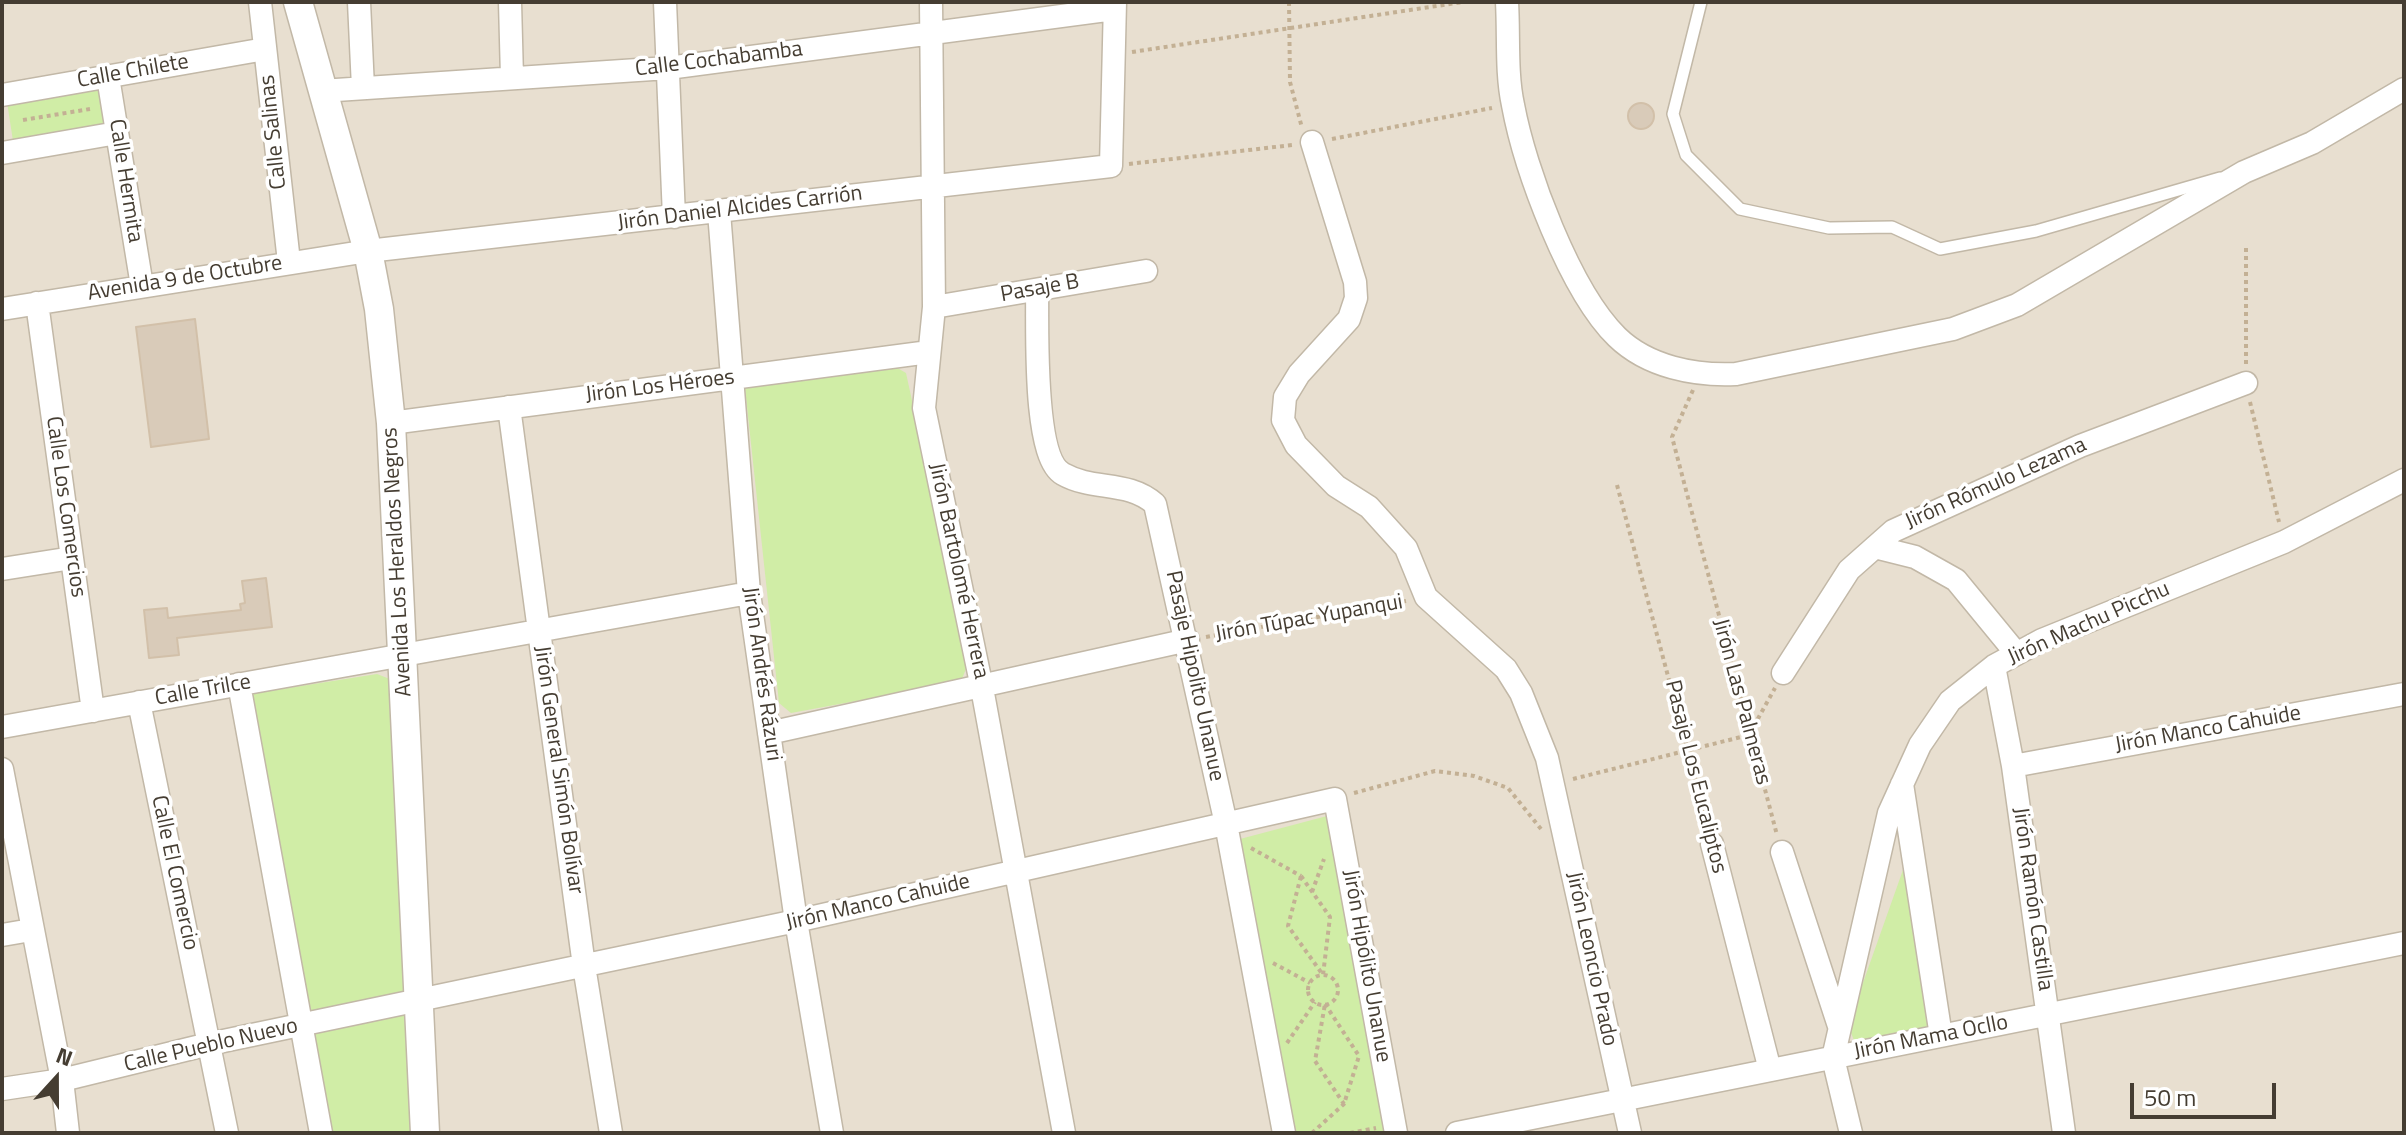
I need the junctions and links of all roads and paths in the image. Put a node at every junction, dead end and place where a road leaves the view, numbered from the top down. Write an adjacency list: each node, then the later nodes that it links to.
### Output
1 (260, 2): 14 (street, Calle Salinas)
2 (298, 2): 21 (street, Avenida Los Heraldos Negros)
3 (359, 2): 19 (street)
4 (510, 2): 18 (street)
5 (665, 2): 16 (street)
6 (931, 2): 13 (street, Jirón Bartolomé Herrera)
7 (1289, 2): 12 (path)
8 (1463, 2): 12 (path)
9 (1507, 2): 42 (street)
10 (1701, 2): 29 (lane)
11 (1114, 5): 13 (street, Calle Cochabamba); 15 (street)
12 (1288, 27): 15 (path); 26 (path)
13 (931, 33): 16 (street, Calle Cochabamba); 30 (street, Jirón Bartolomé Herrera)
14 (265, 49): 17 (street, Calle Chilete); 34 (street, Calle Salinas)
15 (1114, 54): 30 (street, Jirón Daniel Alcides Carrión)
16 (668, 68): 18 (street, Calle Cochabamba); 32 (street)
17 (108, 77): 22 (street, Calle Chilete); 25 (street, Calle Hermita)
18 (512, 78): 19 (street, Calle Cochabamba)
19 (363, 88): 21 (street, Calle Cochabamba)
20 (2404, 89): 29 (street)
21 (321, 91): 33 (street, Avenida Los Heraldos Negros)
22 (10, 93): 24 (path)
23 (90, 109): 24 (path)
24 (23, 120): 27 (path)
25 (117, 133): 27 (street); 36 (street, Calle Hermita)
26 (1312, 142): 53 (street)
27 (28, 148): 28 (street)
28 (3, 149)
29 (2244, 172): 42 (street)
30 (933, 187): 31 (street, Jirón Daniel Alcides Carrión); 39 (street, Jirón Bartolomé Herrera)
31 (719, 212): 32 (street, Jirón Daniel Alcides Carrión); 43 (street, Jirón Andrés Rázuri)
32 (674, 217): 33 (street, Jirón Daniel Alcides Carrión)
33 (368, 251): 34 (street, Avenida 9 de Octubre); 46 (street, Avenida Los Heraldos Negros)
34 (289, 262): 36 (street, Avenida 9 de Octubre)
35 (1146, 271): 37 (street, Pasaje B)
36 (142, 286): 38 (street, Avenida 9 de Octubre)
37 (1037, 290): 39 (street, Pasaje B); 55 (street, Pasaje Hipolito Unanue)
38 (37, 303): 40 (street, Avenida 9 de Octubre); 50 (street, Calle Los Comercios)
39 (934, 307): 41 (street, Jirón Bartolomé Herrera)
40 (2, 309)
41 (929, 352): 43 (street, Jirón Los Héroes); 61 (street, Jirón Bartolomé Herrera)
42 (1699, 375): 67 (path, Jirón Las Palmeras)
43 (733, 377): 45 (street, Jirón Los Héroes); 52 (street, Jirón Andrés Rázuri)
44 (2246, 383): 49 (street, Jirón Rómulo Lezama)
45 (509, 407): 46 (street, Jirón Los Héroes); 54 (street, Jirón General Simón Bolívar)
46 (391, 423): 57 (street, Avenida Los Heraldos Negros)
47 (2404, 480): 56 (street, Jirón Machu Picchu)
48 (1617, 485): 68 (path, Pasaje Los Eucaliptos)
49 (1875, 547): 56 (street); 59 (street, Jirón Rómulo Lezama)
50 (72, 558): 51 (street); 64 (street, Calle Los Comercios)
51 (2, 569)
52 (749, 593): 54 (street, Calle Trilce); 66 (street, Jirón Andrés Rázuri)
53 (1426, 597): 55 (path, Jirón Túpac Yupanqui); 71 (street, Jirón Leoncio Prado)
54 (539, 631): 57 (street, Calle Trilce); 89 (street, Jirón General Simón Bolívar)
55 (1188, 640): 61 (street, Jirón Túpac Yupanqui); 74 (street, Pasaje Hipolito Unanue)
56 (2016, 653): 58 (street, Jirón Machu Picchu)
57 (403, 655): 60 (street, Calle Trilce); 92 (street, Avenida Los Heraldos Negros)
58 (1994, 666): 69 (street, Jirón Ramón Castilla); 72 (street, Jirón Machu Picchu)
59 (1783, 673): 67 (path)
60 (239, 684): 63 (street, Calle Trilce); 96 (street)
61 (982, 688): 66 (street, Jirón Túpac Yupanqui); 80 (street, Jirón Bartolomé Herrera)
62 (2404, 694): 69 (street, Jirón Manco Cahuide)
63 (139, 702): 64 (street, Calle Trilce); 100 (street, Calle El Comercio)
64 (93, 711): 65 (street, Calle Trilce)
65 (2, 727)
66 (769, 733): 84 (street, Jirón Andrés Rázuri)
67 (1749, 735): 68 (path); 78 (path, Jirón Las Palmeras)
68 (1689, 750): 71 (path); 76 (path, Pasaje Los Eucaliptos)
69 (2013, 766): 95 (street, Jirón Ramón Castilla)
70 (2, 769): 82 (street)
71 (1553, 784): 105 (street, Jirón Leoncio Prado)
72 (1902, 784): 97 (street, Jirón Machu Picchu); 98 (street)
73 (1335, 799): 74 (street, Jirón Manco Cahuide); 75 (path); 107 (street, Jirón Hipólito Unanue)
74 (1226, 824): 80 (street, Jirón Manco Cahuide); 115 (street, Pasaje Hipolito Unanue)
75 (1547, 836)
76 (1712, 844): 102 (street, Pasaje Los Eucaliptos)
77 (1247, 846): 81 (path)
78 (1782, 852): 97 (street)
79 (1330, 864): 83 (path)
80 (1016, 872): 84 (street, Jirón Manco Cahuide); 114 (street, Jirón Bartolomé Herrera)
81 (1301, 876): 83 (path); 90 (path)
82 (12, 883): 85 (street)
83 (1312, 892): 90 (path)
84 (796, 921): 89 (street, Jirón Manco Cahuide); 113 (street, Jirón Andrés Rázuri)
85 (31, 930): 86 (street); 103 (street)
86 (2, 935)
87 (2404, 943): 95 (street, Jirón Mama Ocllo)
88 (1270, 962): 91 (path)
89 (584, 966): 92 (street, Jirón Manco Cahuide); 112 (street, Jirón General Simón Bolívar)
90 (1323, 975): 91 (path); 94 (path)
91 (1310, 983): 93 (path)
92 (419, 1001): 96 (street, Calle Pueblo Nuevo); 111 (street, Avenida Los Heraldos Negros)
93 (1315, 1002): 94 (path); 99 (path)
94 (1325, 1004): 106 (path); 106 (path)
95 (2049, 1015): 98 (street, Jirón Mama Ocllo); 121 (street, Jirón Ramón Castilla)
96 (301, 1025): 100 (street, Calle Pueblo Nuevo); 110 (street)
97 (1840, 1029): 101 (street, Jirón Machu Picchu)
98 (1941, 1036): 101 (street, Jirón Mama Ocllo)
99 (1287, 1043)
100 (209, 1044): 103 (street, Calle Pueblo Nuevo); 109 (street, Calle El Comercio)
101 (1833, 1058): 102 (street, Jirón Mama Ocllo); 120 (street)
102 (1770, 1070): 105 (street, Jirón Mama Ocllo)
103 (62, 1080): 104 (street, Calle Pueblo Nuevo); 108 (street)
104 (2, 1089)
105 (1623, 1100): 118 (street, Jirón Mama Ocllo); 119 (street, Jirón Leoncio Prado)
106 (1344, 1104): 116 (path)
107 (1388, 1130): 117 (path)
108 (68, 1133)
109 (227, 1133)
110 (321, 1133)
111 (425, 1133)
112 (611, 1133)
113 (832, 1133)
114 (1064, 1133)
115 (1284, 1133)
116 (1312, 1133)
117 (1350, 1133)
118 (1457, 1133)
119 (1630, 1133)
120 (1851, 1133)
121 (2064, 1133)

